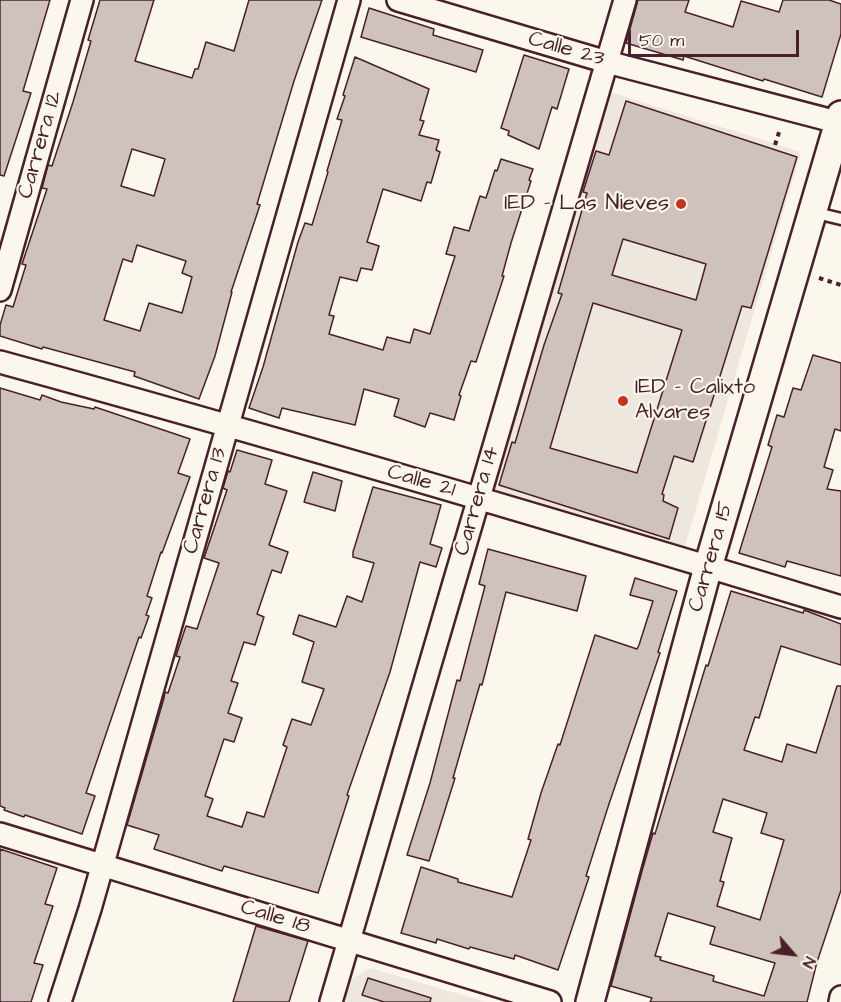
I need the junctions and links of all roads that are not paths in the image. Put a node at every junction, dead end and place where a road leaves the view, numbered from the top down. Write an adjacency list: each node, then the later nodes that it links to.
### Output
1 (82, 0): 9 (street, Carrera 12)
2 (349, 0): 11 (street, Carrera 13)
3 (398, 0): 5 (street, Calle 23)
4 (625, 0): 5 (street, Carrera 14)
5 (607, 62): 6 (street, Calle 23); 12 (street, Carrera 14)
6 (840, 120): 7 (street, Carrera 15)
7 (812, 212): 8 (lane); 13 (street, Carrera 15)
8 (841, 219)
9 (0, 290)
10 (0, 362): 11 (street, Calle 21)
11 (228, 425): 12 (street, Calle 21); 16 (street, Carrera 13)
12 (479, 498): 13 (street, Calle 21); 17 (street, Carrera 14)
13 (708, 567): 14 (street, Calle 21); 22 (street, Carrera 15)
14 (841, 607)
15 (0, 834): 16 (street, Calle 18)
16 (102, 865): 17 (street, Calle 18); 19 (street, Carrera 13)
17 (350, 940): 20 (street, Carrera 14); 21 (street, Calle 18)
18 (841, 997): 23 (street)
19 (60, 1002)
20 (332, 1002)
21 (550, 1002)
22 (590, 1002)
23 (840, 1002)

